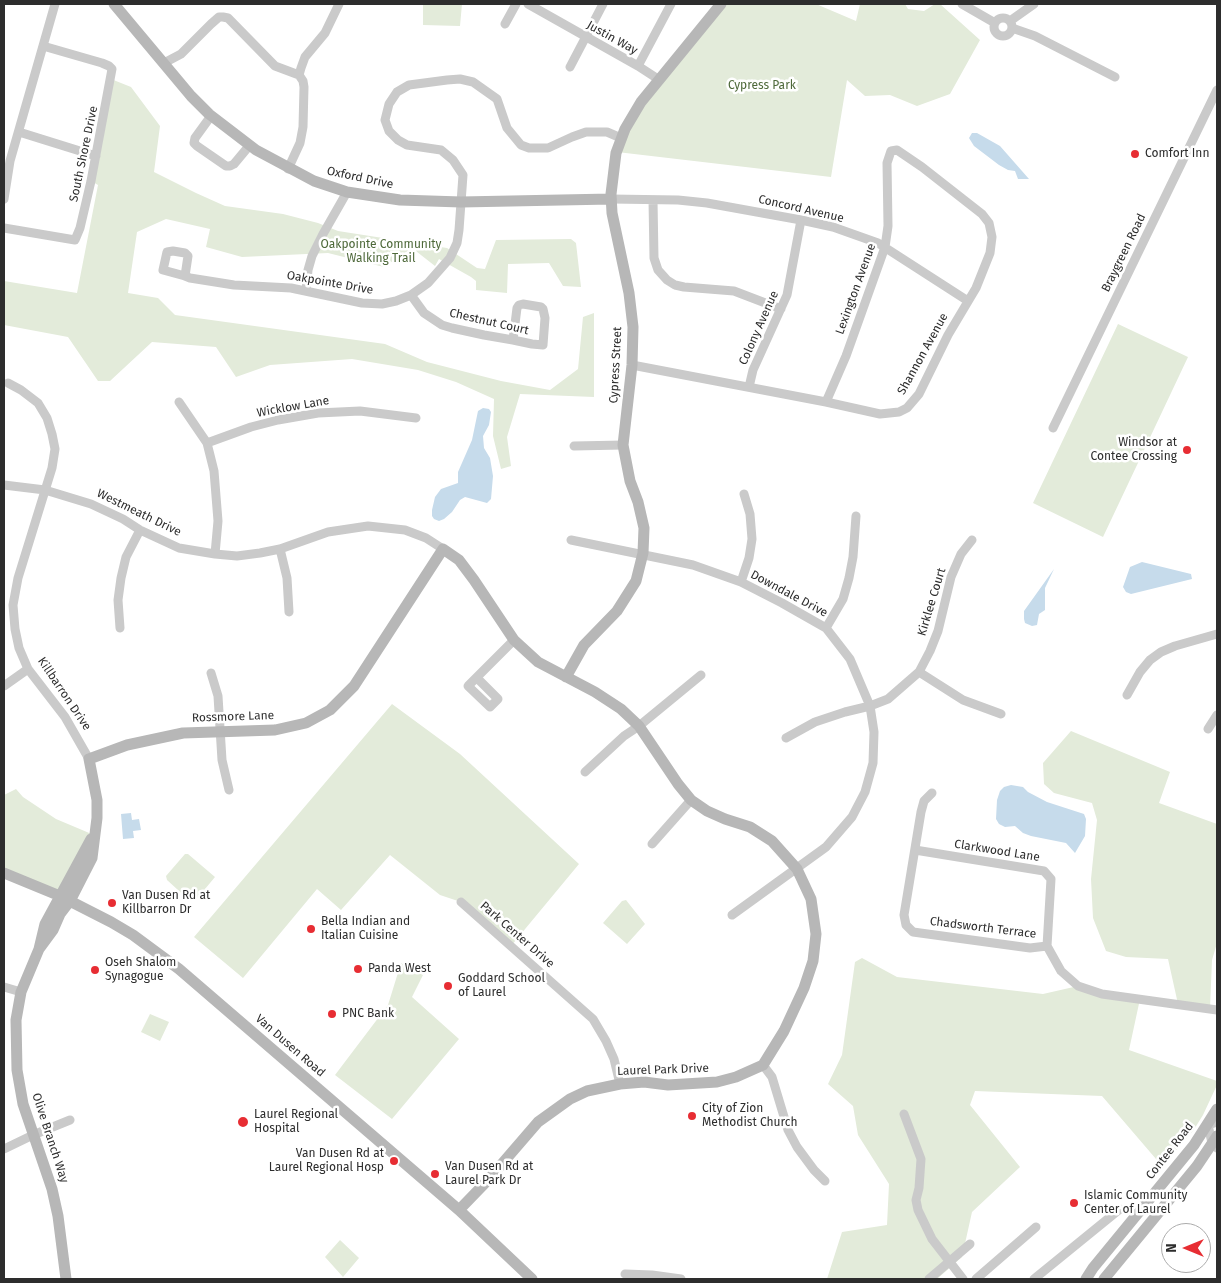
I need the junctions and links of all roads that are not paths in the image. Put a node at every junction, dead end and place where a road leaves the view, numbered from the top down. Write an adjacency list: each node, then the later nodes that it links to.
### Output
1 (55, 4): 15 (street)
2 (114, 4): 16 (street, Oxford Drive)
3 (339, 4): 19 (street)
4 (516, 4): 12 (street)
5 (528, 4): 14 (street, Justin Way)
6 (603, 4): 14 (street)
7 (671, 4): 17 (street)
8 (721, 4): 21 (street, Cypress Street)
9 (962, 4): 11 (street)
10 (1034, 4): 13 (street)
11 (995, 23): 13 (street); 13 (street)
12 (505, 24)
13 (1011, 24): 20 (street)
14 (586, 38): 17 (street, Justin Way); 18 (street)
15 (43, 46): 24 (street); 28 (street, South Shore Drive)
16 (164, 64): 19 (street); 23 (street, Oxford Drive)
17 (638, 66): 21 (street, Justin Way)
18 (570, 67)
19 (299, 75): 29 (street)
20 (1115, 77)
21 (658, 80): 25 (street, Cypress Street)
22 (1217, 90): 50 (street, Braygreen Road)
23 (211, 116): 26 (street, Oxford Drive); 26 (street)
24 (19, 132): 28 (street); 32 (street)
25 (621, 138): 31 (street, Cypress Street); 34 (street, Oakpointe Drive)
26 (249, 146): 29 (street, Oxford Drive)
27 (891, 151): 37 (street, Lexington Avenue); 41 (street, Shannon Avenue)
28 (96, 156): 36 (street, South Shore Drive)
29 (288, 169): 30 (street, Oxford Drive)
30 (348, 192): 34 (street, Oxford Drive); 39 (street)
31 (611, 199): 33 (street, Concord Avenue); 34 (street, Oxford Drive); 44 (street, Cypress Street)
32 (4, 200)
33 (653, 200): 35 (street, Concord Avenue); 42 (street)
34 (461, 202): 40 (street, Oakpointe Drive)
35 (801, 220): 37 (street, Concord Avenue); 42 (street, Colony Avenue)
36 (4, 228)
37 (885, 247): 41 (street, Concord Avenue); 48 (street, Lexington Avenue)
38 (185, 276): 38 (street, Oakpointe Drive); 39 (street, Oakpointe Drive)
39 (306, 291): 40 (street, Oakpointe Drive)
40 (411, 295): 43 (street, Chestnut Court)
41 (968, 301): 48 (street, Shannon Avenue)
42 (781, 309): 46 (street, Colony Avenue)
43 (513, 340): 43 (street, Chestnut Court)
44 (632, 365): 46 (street, Shannon Avenue); 52 (street, Cypress Street)
45 (8, 383): 55 (street, Killbarron Drive)
46 (749, 387): 48 (street, Shannon Avenue)
47 (179, 402): 51 (street)
48 (826, 402)
49 (416, 418): 51 (street, Wicklow Lane)
50 (1053, 428)
51 (207, 443): 63 (street)
52 (623, 445): 53 (street); 64 (street, Cypress Street)
53 (574, 446)
54 (4, 485): 55 (street, Westmeath Drive)
55 (46, 490): 58 (street, Westmeath Drive); 71 (street, Killbarron Drive)
56 (744, 494): 65 (street)
57 (856, 516): 68 (street)
58 (140, 530): 63 (street, Westmeath Drive); 67 (street)
59 (571, 540): 64 (street, Downdale Drive)
60 (972, 540): 72 (street, Kirklee Court)
61 (280, 549): 62 (street, Westmeath Drive); 63 (street, Westmeath Drive); 66 (street)
62 (443, 549): 70 (street, Westmeath Drive); 84 (street, Rossmore Lane)
63 (215, 554)
64 (643, 554): 65 (street, Downdale Drive); 75 (street, Cypress Street)
65 (741, 582): 68 (street, Downdale Drive)
66 (289, 612)
67 (120, 628)
68 (826, 628): 79 (street, Downdale Drive)
69 (1217, 634): 78 (street)
70 (514, 640): 75 (street, Westmeath Drive); 76 (street)
71 (28, 669): 77 (street); 86 (street, Killbarron Drive)
72 (919, 672): 79 (street, Kirklee Court); 80 (street)
73 (211, 673): 84 (street)
74 (701, 676): 82 (street)
75 (566, 677): 82 (street, Westmeath Drive)
76 (477, 678)
77 (4, 686)
78 (1127, 695)
79 (870, 706): 85 (street, Kirklee Court); 93 (street, Downdale Drive)
80 (1001, 714)
81 (1217, 715): 83 (street)
82 (639, 726): 87 (street); 90 (street, Westmeath Drive)
83 (1208, 728)
84 (221, 732): 86 (street, Rossmore Lane); 88 (street)
85 (786, 738)
86 (89, 759): 95 (street, Killbarron Drive)
87 (585, 772)
88 (229, 790)
89 (932, 793): 92 (street, Chadsworth Terrace)
90 (691, 800): 91 (street); 93 (street, Westmeath Drive)
91 (652, 844)
92 (915, 850): 98 (street, Clarkwood Lane); 98 (street, Chadsworth Terrace)
93 (797, 869): 97 (street, Downdale Drive); 102 (street, Westmeath Drive)
94 (4, 873): 95 (street, Van Dusen Road)
95 (65, 898): 100 (street, Olive Branch Way); 113 (street, Van Dusen Road)
96 (461, 902): 103 (street, Park Center Drive)
97 (732, 915)
98 (1047, 946): 101 (street)
99 (4, 988): 100 (street)
100 (21, 992): 108 (street, Olive Branch Way)
101 (1217, 1010)
102 (763, 1065): 103 (street, Laurel Park Drive); 111 (street)
103 (620, 1084): 113 (street, Laurel Park Drive)
104 (1217, 1110): 107 (street, Contee Road)
105 (904, 1114): 116 (street)
106 (70, 1120): 108 (street)
107 (1212, 1124): 109 (street); 125 (street, Contee Road)
108 (33, 1135): 110 (street); 118 (street, Olive Branch Way)
109 (1216, 1142): 126 (street)
110 (4, 1149)
111 (825, 1181)
112 (1120, 1209): 124 (street)
113 (459, 1210): 119 (street, Van Dusen Road)
114 (1036, 1227): 123 (street)
115 (970, 1244): 116 (street)
116 (950, 1262): 121 (street); 122 (street)
117 (625, 1274): 120 (street)
118 (66, 1279)
119 (532, 1279)
120 (681, 1279)
121 (929, 1279)
122 (963, 1279)
123 (976, 1279)
124 (1034, 1279)
125 (1086, 1279)
126 (1104, 1279)

